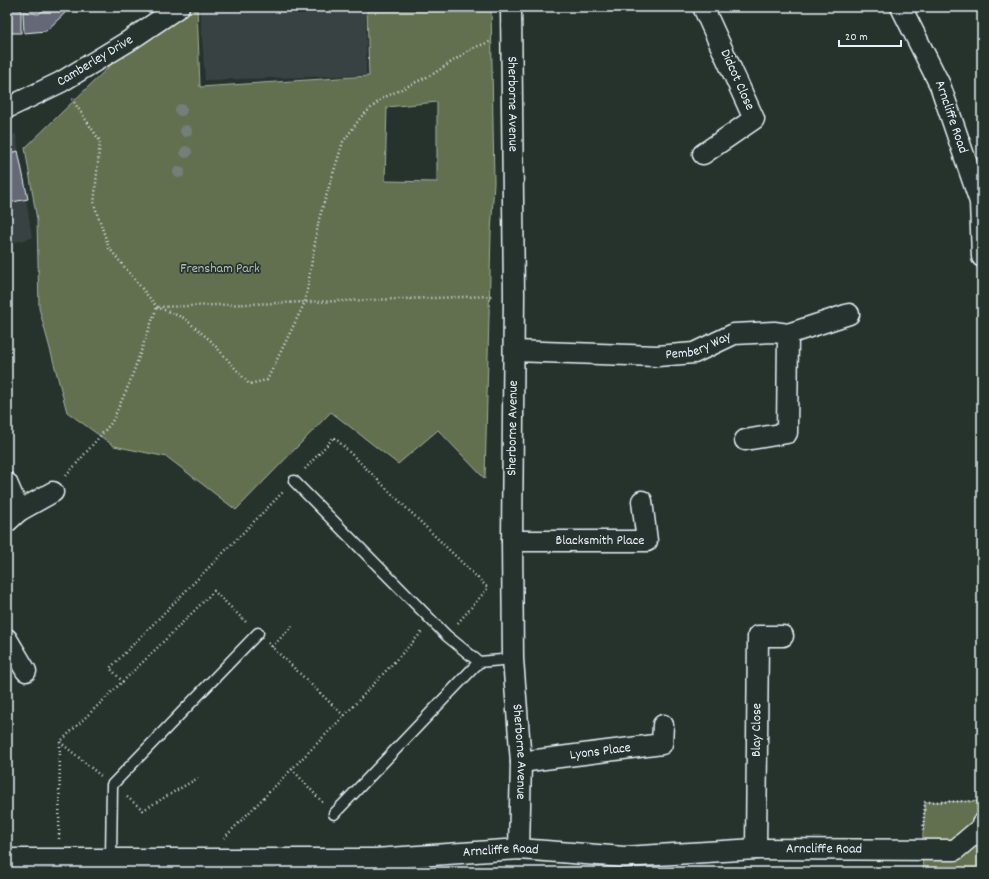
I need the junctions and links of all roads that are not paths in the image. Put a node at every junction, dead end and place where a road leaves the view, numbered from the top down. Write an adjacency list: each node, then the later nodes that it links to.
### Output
1 (179, 7): 5 (street, Camberley Drive)
2 (511, 7): 10 (street, Sherborne Avenue)
3 (704, 7): 6 (street, Didcot Close)
4 (901, 7): 7 (street, Arncliffe Road)
5 (7, 108)
6 (703, 154)
7 (982, 257)
8 (850, 314): 9 (street)
9 (788, 334): 10 (street, Pembery Way); 11 (street)
10 (514, 351): 17 (street, Sherborne Avenue)
11 (745, 440)
12 (294, 481): 22 (lane)
13 (7, 482): 16 (street)
14 (53, 492): 16 (street)
15 (642, 501): 17 (street, Blacksmith Place)
16 (13, 516)
17 (512, 541): 21 (street, Sherborne Avenue)
18 (258, 633): 31 (lane)
19 (783, 636): 29 (street, Blay Close)
20 (7, 639): 23 (street)
21 (513, 659): 22 (lane); 25 (street, Sherborne Avenue)
22 (479, 662): 26 (lane)
23 (26, 671)
24 (663, 725): 25 (street, Lyons Place)
25 (521, 762): 28 (street, Sherborne Avenue)
26 (334, 814)
27 (982, 824): 29 (street, Arncliffe Road)
28 (519, 849): 33 (street, Arncliffe Road); 34 (street, Arncliffe Road)
29 (756, 849): 34 (street, Arncliffe Road)
30 (7, 859): 31 (street, Arncliffe Road)
31 (111, 859): 32 (street, Arncliffe Road)
32 (151, 865): 33 (street, Arncliffe Road)
33 (378, 865)
34 (624, 865)

